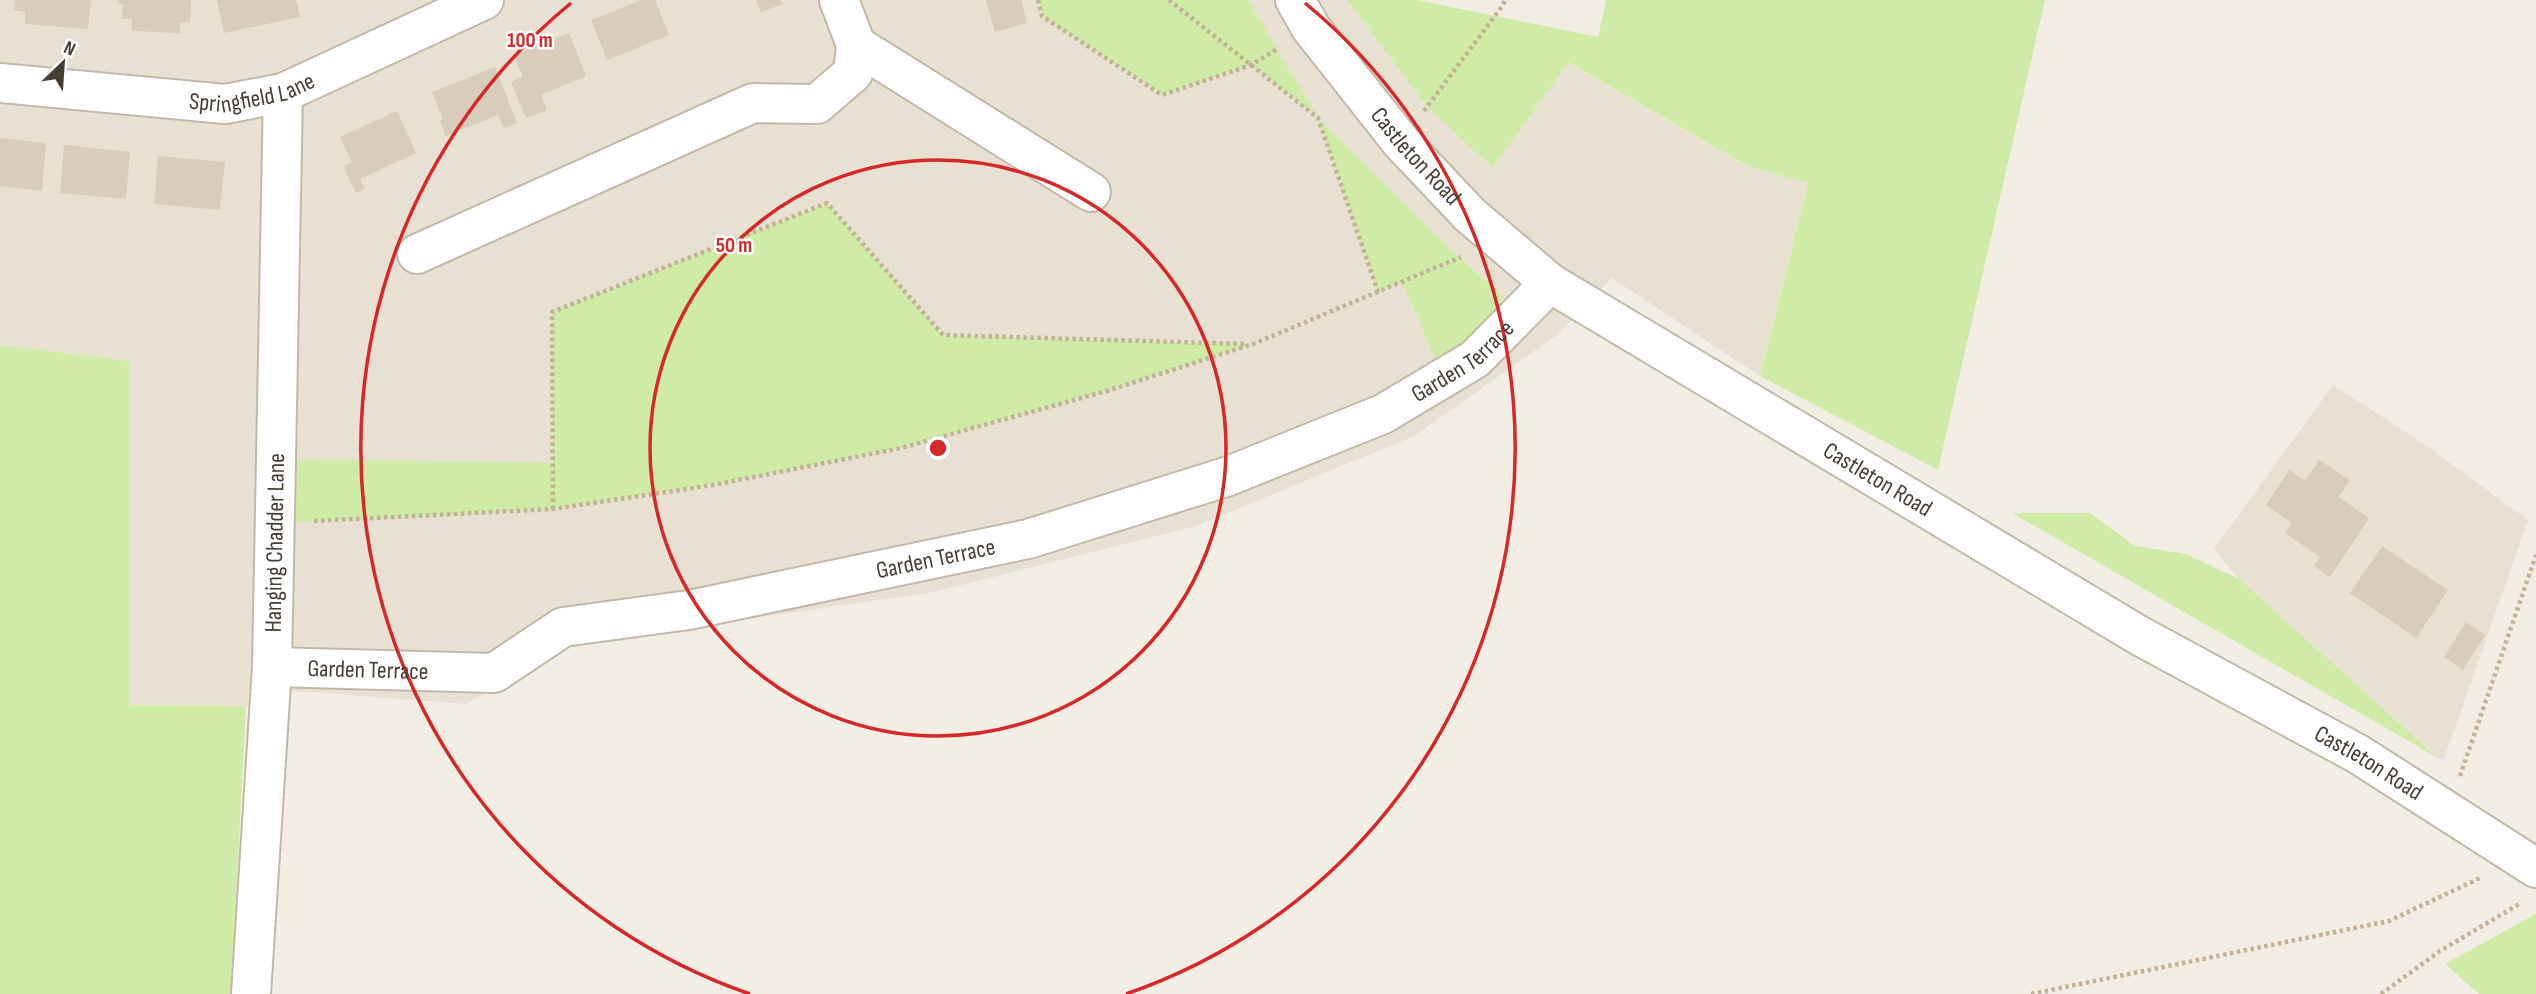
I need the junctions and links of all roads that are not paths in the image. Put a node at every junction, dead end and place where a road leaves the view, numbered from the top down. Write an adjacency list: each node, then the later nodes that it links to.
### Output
1 (484, 0): 6 (street, Springfield Lane)
2 (839, 0): 4 (street)
3 (1303, 14): 9 (street, Castleton Road)
4 (856, 45): 7 (street); 8 (street)
5 (0, 83): 6 (street, Springfield Lane)
6 (283, 93): 10 (street, Hanging Chadder Lane)
7 (1091, 192)
8 (417, 254)
9 (1550, 283): 10 (street, Garden Terrace); 11 (street, Castleton Road)
10 (272, 667): 12 (street, Hanging Chadder Lane)
11 (2530, 885)
12 (251, 994)

